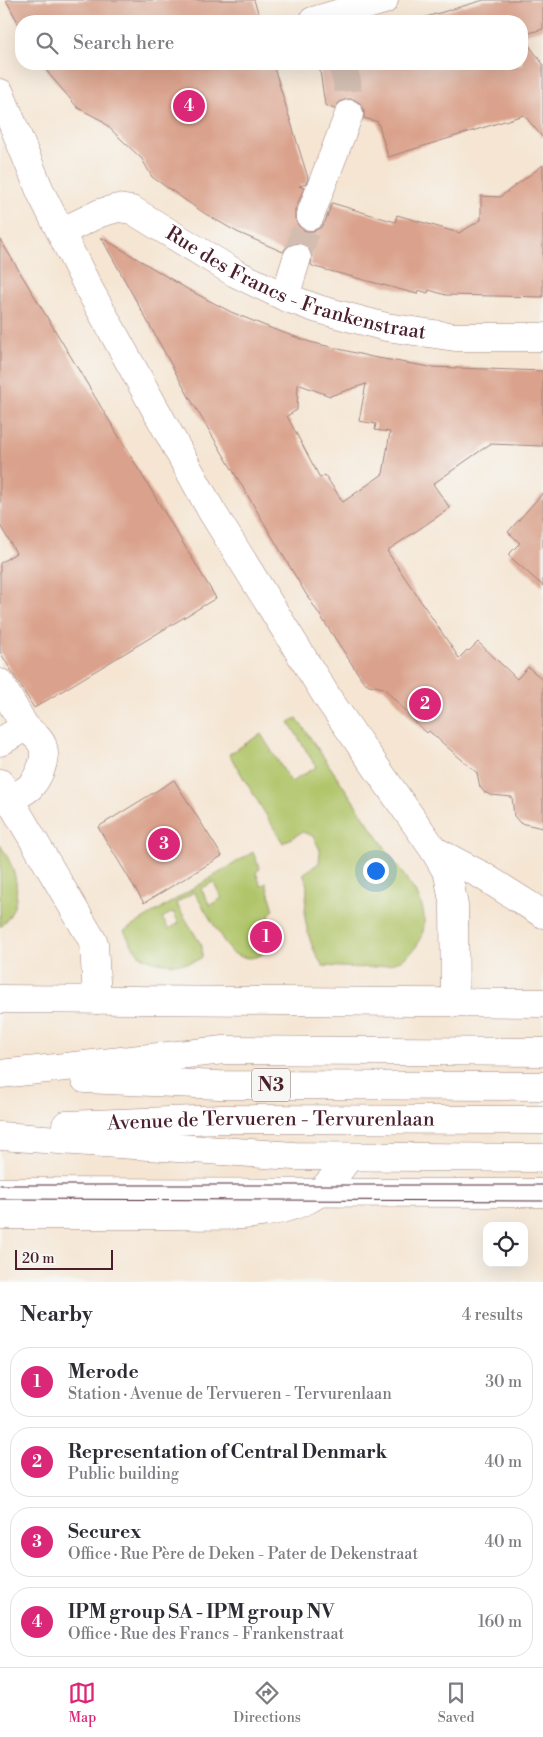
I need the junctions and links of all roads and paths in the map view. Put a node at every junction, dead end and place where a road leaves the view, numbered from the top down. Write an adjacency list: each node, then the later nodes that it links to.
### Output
1 (384, 0): 2 (main road)
2 (339, 15)
3 (0, 93): 6 (main road)
4 (349, 114): 5 (main road)
5 (310, 216)
6 (61, 232): 8 (main road, Rue des Francs - Frankenstraat); 14 (main road)
7 (297, 258): 8 (main road)
8 (285, 297): 9 (main road, Rue des Francs - Frankenstraat)
9 (543, 337)
10 (0, 683): 11 (main road)
11 (25, 728): 12 (main road); 13 (main road)
12 (0, 742)
13 (5, 791): 17 (main road)
14 (434, 850): 15 (main road); 18 (main road)
15 (543, 914)
16 (0, 999): 17 (main road)
17 (97, 1000): 18 (main road)
18 (455, 1003): 19 (main road)
19 (543, 1003)
20 (543, 1052): 21 (main road)
21 (0, 1075): 22 (main road, Avenue de Tervueren - Tervurenlaan / N3)
22 (543, 1086)
23 (543, 1120): 24 (main road, Avenue de Tervueren - Tervurenlaan / N3)
24 (0, 1128)
25 (0, 1136): 26 (main road)
26 (350, 1157): 27 (main road); 29 (main road, Avenue de Tervueren - Tervurenlaan)
27 (543, 1158)
28 (0, 1192): 29 (main road, Avenue de Tervueren - Tervurenlaan)
29 (319, 1193): 30 (main road, Avenue de Tervueren - Tervurenlaan); 31 (main road, Avenue de Tervueren - Tervurenlaan)
30 (543, 1194)
31 (0, 1215)

